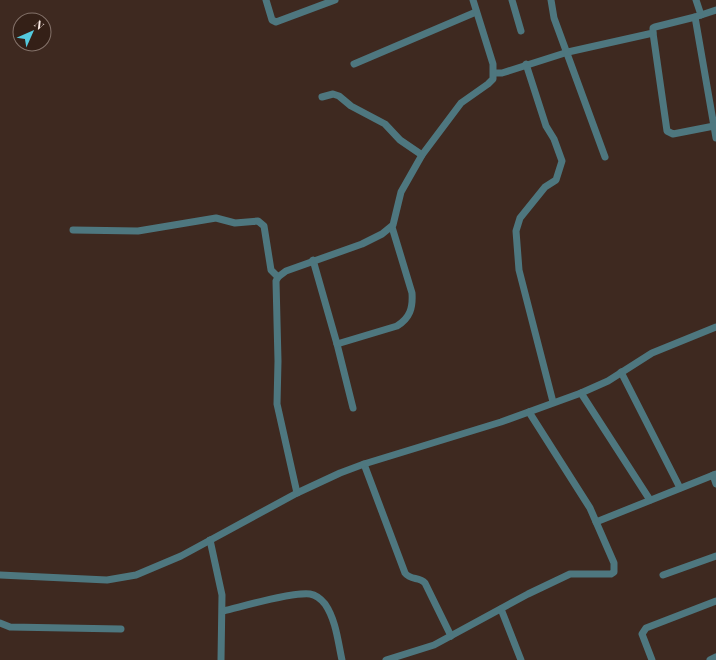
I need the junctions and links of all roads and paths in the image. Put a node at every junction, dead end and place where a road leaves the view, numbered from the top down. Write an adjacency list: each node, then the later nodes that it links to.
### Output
1 (266, 0): 2 (street)
2 (335, 0)
3 (473, 0): 8 (street)
4 (512, 0): 10 (street)
5 (551, 0): 12 (street)
6 (696, 0): 9 (street)
7 (716, 10): 9 (street)
8 (476, 12): 13 (street); 15 (street)
9 (698, 16): 11 (street); 17 (street)
10 (522, 31)
11 (653, 33): 12 (street); 17 (street)
12 (568, 52): 14 (street); 20 (street)
13 (354, 64)
14 (526, 64): 15 (street); 29 (street)
15 (495, 73): 19 (street)
16 (322, 97): 19 (street)
17 (714, 126): 18 (street)
18 (716, 138)
19 (422, 155): 21 (street)
20 (605, 157)
21 (392, 227): 23 (street); 26 (street)
22 (73, 230): 24 (street)
23 (313, 260): 24 (street); 26 (street)
24 (278, 278): 36 (street)
25 (716, 327): 27 (street)
26 (337, 344): 30 (street)
27 (621, 372): 28 (street); 35 (street)
28 (581, 393): 29 (street); 37 (street)
29 (554, 402): 31 (street)
30 (353, 408)
31 (529, 412): 32 (street); 38 (street)
32 (364, 464): 36 (street); 48 (street)
33 (715, 474): 34 (street); 35 (street)
34 (716, 484)
35 (680, 488): 37 (street)
36 (297, 493): 39 (street)
37 (650, 500): 38 (street)
38 (596, 522): 44 (street)
39 (210, 540): 41 (street); 45 (street)
40 (716, 556): 42 (street)
41 (0, 575)
42 (663, 575)
43 (716, 601): 54 (street)
44 (501, 609): 48 (street); 53 (street)
45 (223, 611): 50 (street); 51 (street)
46 (1, 625): 47 (street)
47 (121, 629)
48 (451, 636): 52 (street)
49 (716, 657): 55 (street)
50 (221, 660)
51 (342, 660)
52 (386, 660)
53 (521, 660)
54 (652, 660)
55 (710, 660)

